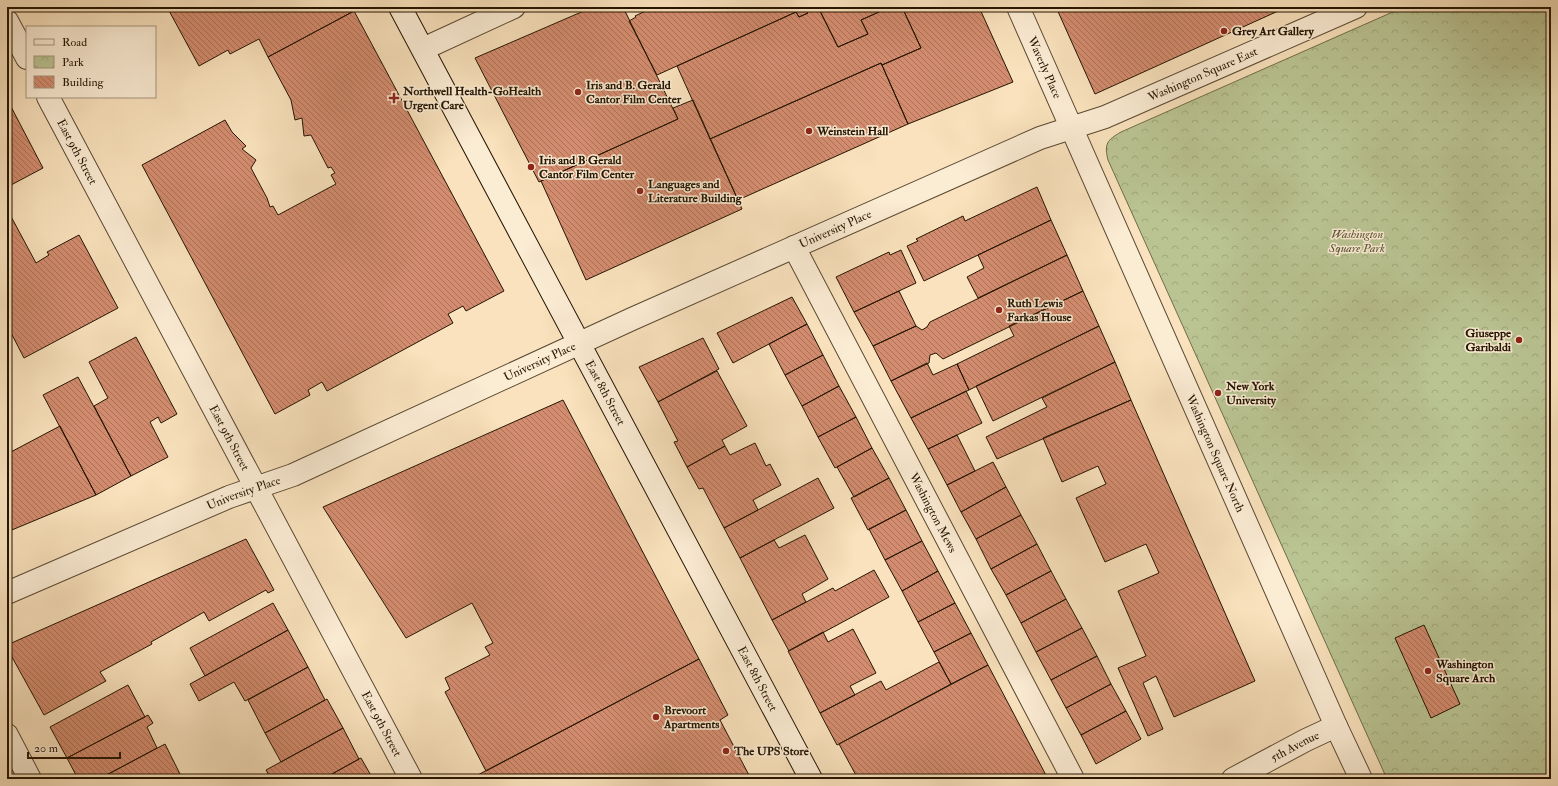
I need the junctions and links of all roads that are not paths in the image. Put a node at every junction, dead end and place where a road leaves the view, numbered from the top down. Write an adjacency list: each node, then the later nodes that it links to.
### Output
1 (400, 7): 6 (street, East 8th Street)
2 (514, 7): 6 (street)
3 (1018, 7): 9 (street, Waverly Place)
4 (1356, 7): 9 (street, Washington Square East)
5 (7, 21): 7 (street)
6 (423, 49): 11 (street, East 8th Street)
7 (26, 56)
8 (49, 98): 12 (street, East 9th Street)
9 (1071, 128): 10 (street, University Place); 14 (street, Washington Square North)
10 (794, 247): 11 (street, University Place); 19 (street, Washington Mews)
11 (579, 343): 12 (street, University Place); 18 (street, East 8th Street)
12 (256, 487): 13 (street, University Place); 17 (street, East 9th Street)
13 (7, 593)
14 (1336, 726): 20 (street, 5th Avenue); 21 (street, Washington Square North)
15 (7, 735): 16 (street)
16 (30, 779)
17 (411, 779)
18 (811, 779)
19 (1073, 779)
20 (1233, 779)
21 (1361, 779)

